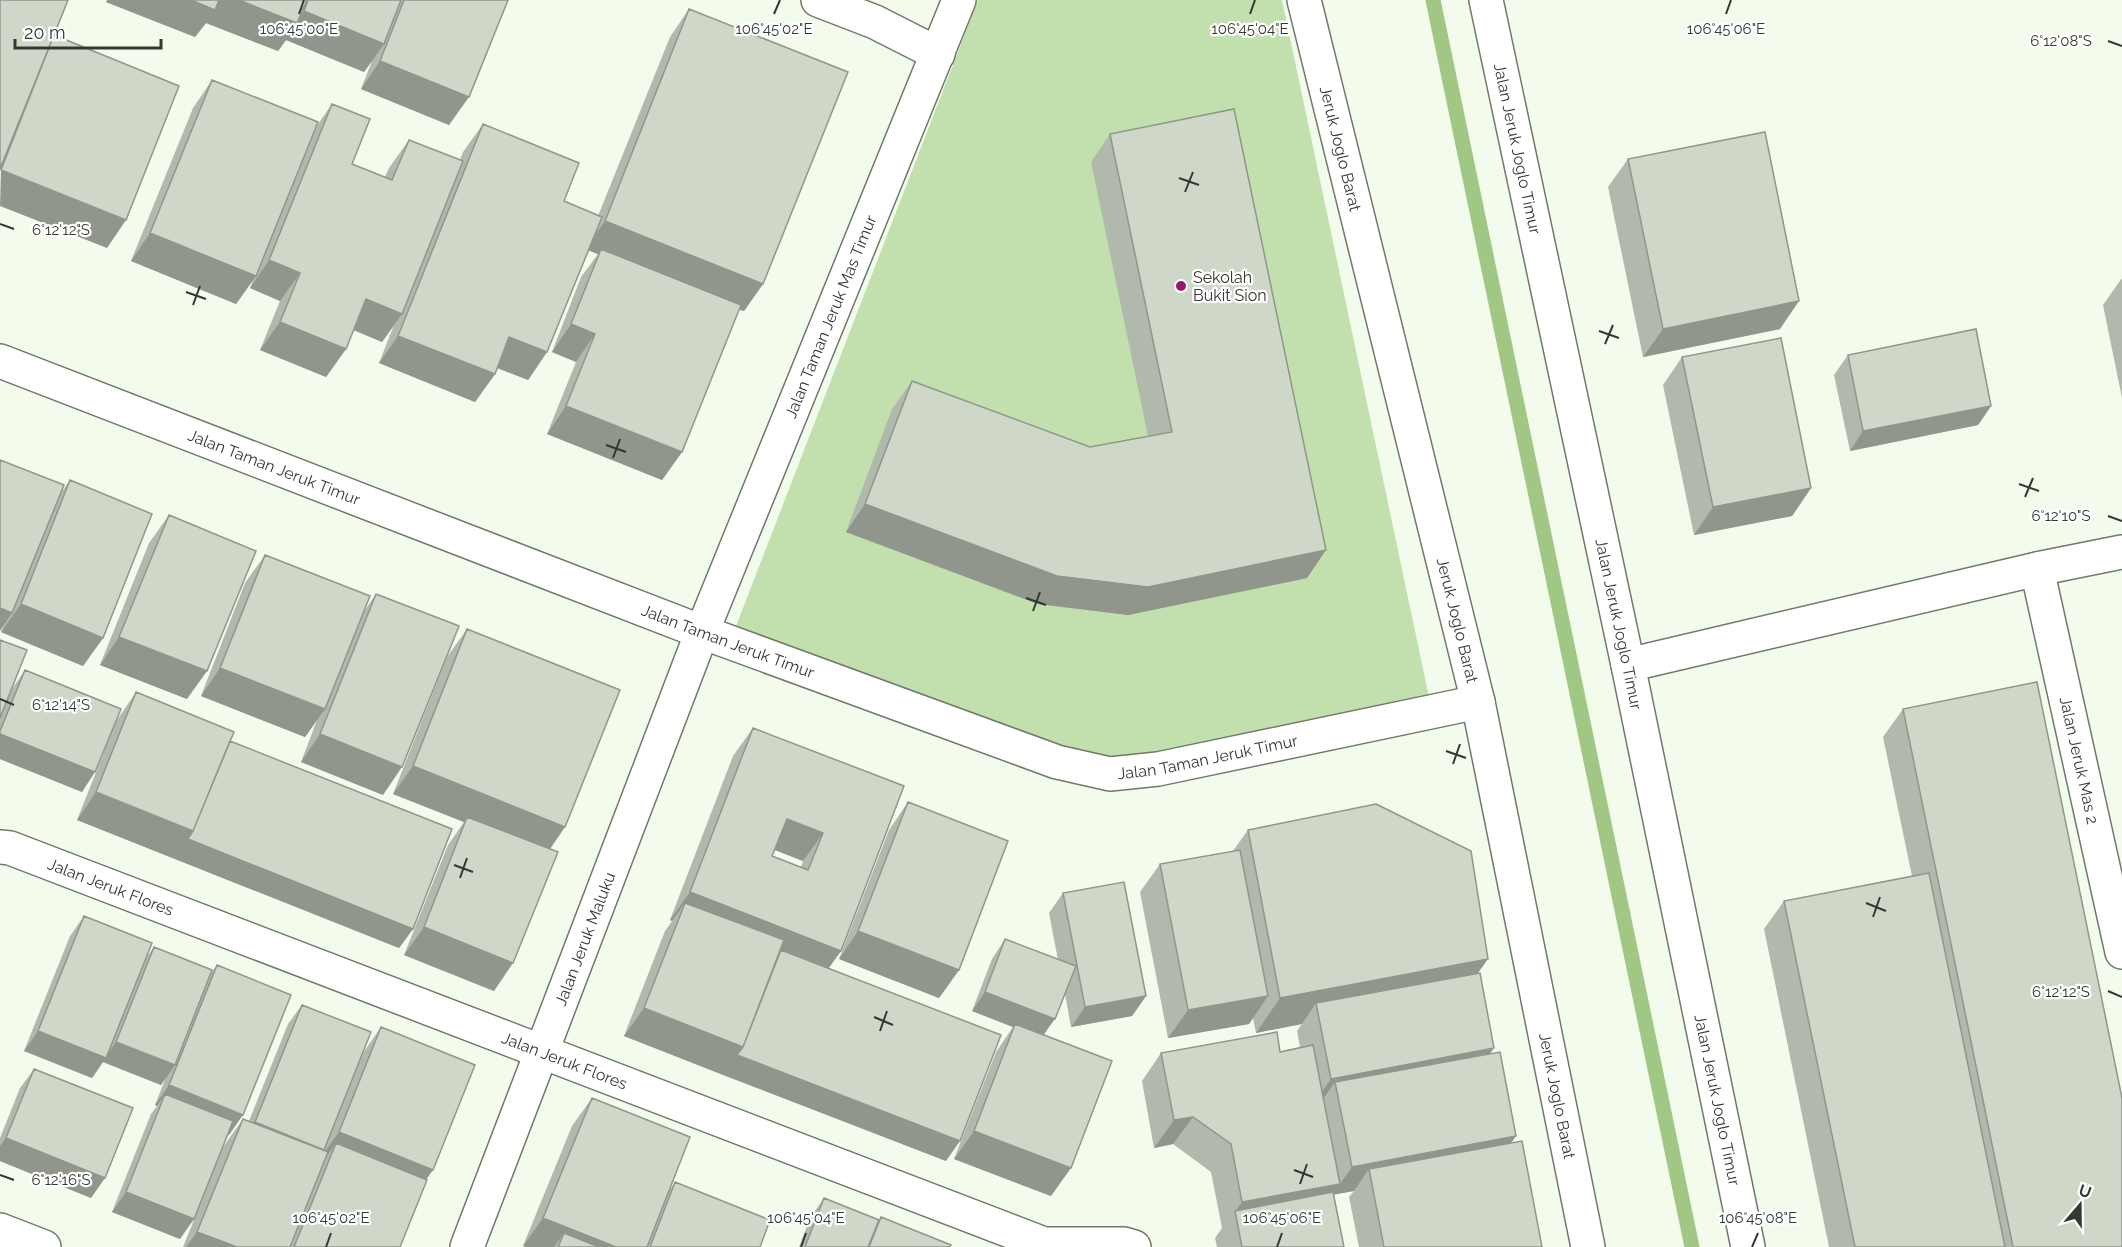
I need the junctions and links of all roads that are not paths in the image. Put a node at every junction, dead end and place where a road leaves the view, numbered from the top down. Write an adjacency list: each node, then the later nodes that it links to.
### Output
1 (818, 0): 5 (street)
2 (959, 0): 5 (street, Jalan Taman Jeruk Mas Timur)
3 (1304, 0): 11 (street, Jeruk Joglo Barat)
4 (1486, 0): 10 (street, Jalan Jeruk Joglo Timur)
5 (938, 54): 9 (street, Jalan Taman Jeruk Mas Timur)
6 (0, 361): 9 (street, Jalan Taman Jeruk Timur)
7 (2122, 552): 8 (street)
8 (2037, 569): 10 (street); 13 (street, Jalan Jeruk Mas 2)
9 (702, 632): 11 (street, Jalan Taman Jeruk Timur); 14 (street, Jalan Jeruk Maluku)
10 (1628, 665): 21 (street, Jalan Jeruk Joglo Timur)
11 (1478, 702): 20 (street, Jeruk Joglo Barat)
12 (0, 847): 14 (street, Jalan Jeruk Flores)
13 (2122, 952)
14 (542, 1054): 16 (street, Jalan Jeruk Flores); 18 (street, Jalan Jeruk Maluku)
15 (0, 1230): 17 (street)
16 (1043, 1246): 19 (street, Jalan Jeruk Flores)
17 (44, 1247)
18 (467, 1247)
19 (1134, 1247)
20 (1588, 1247)
21 (1748, 1247)

